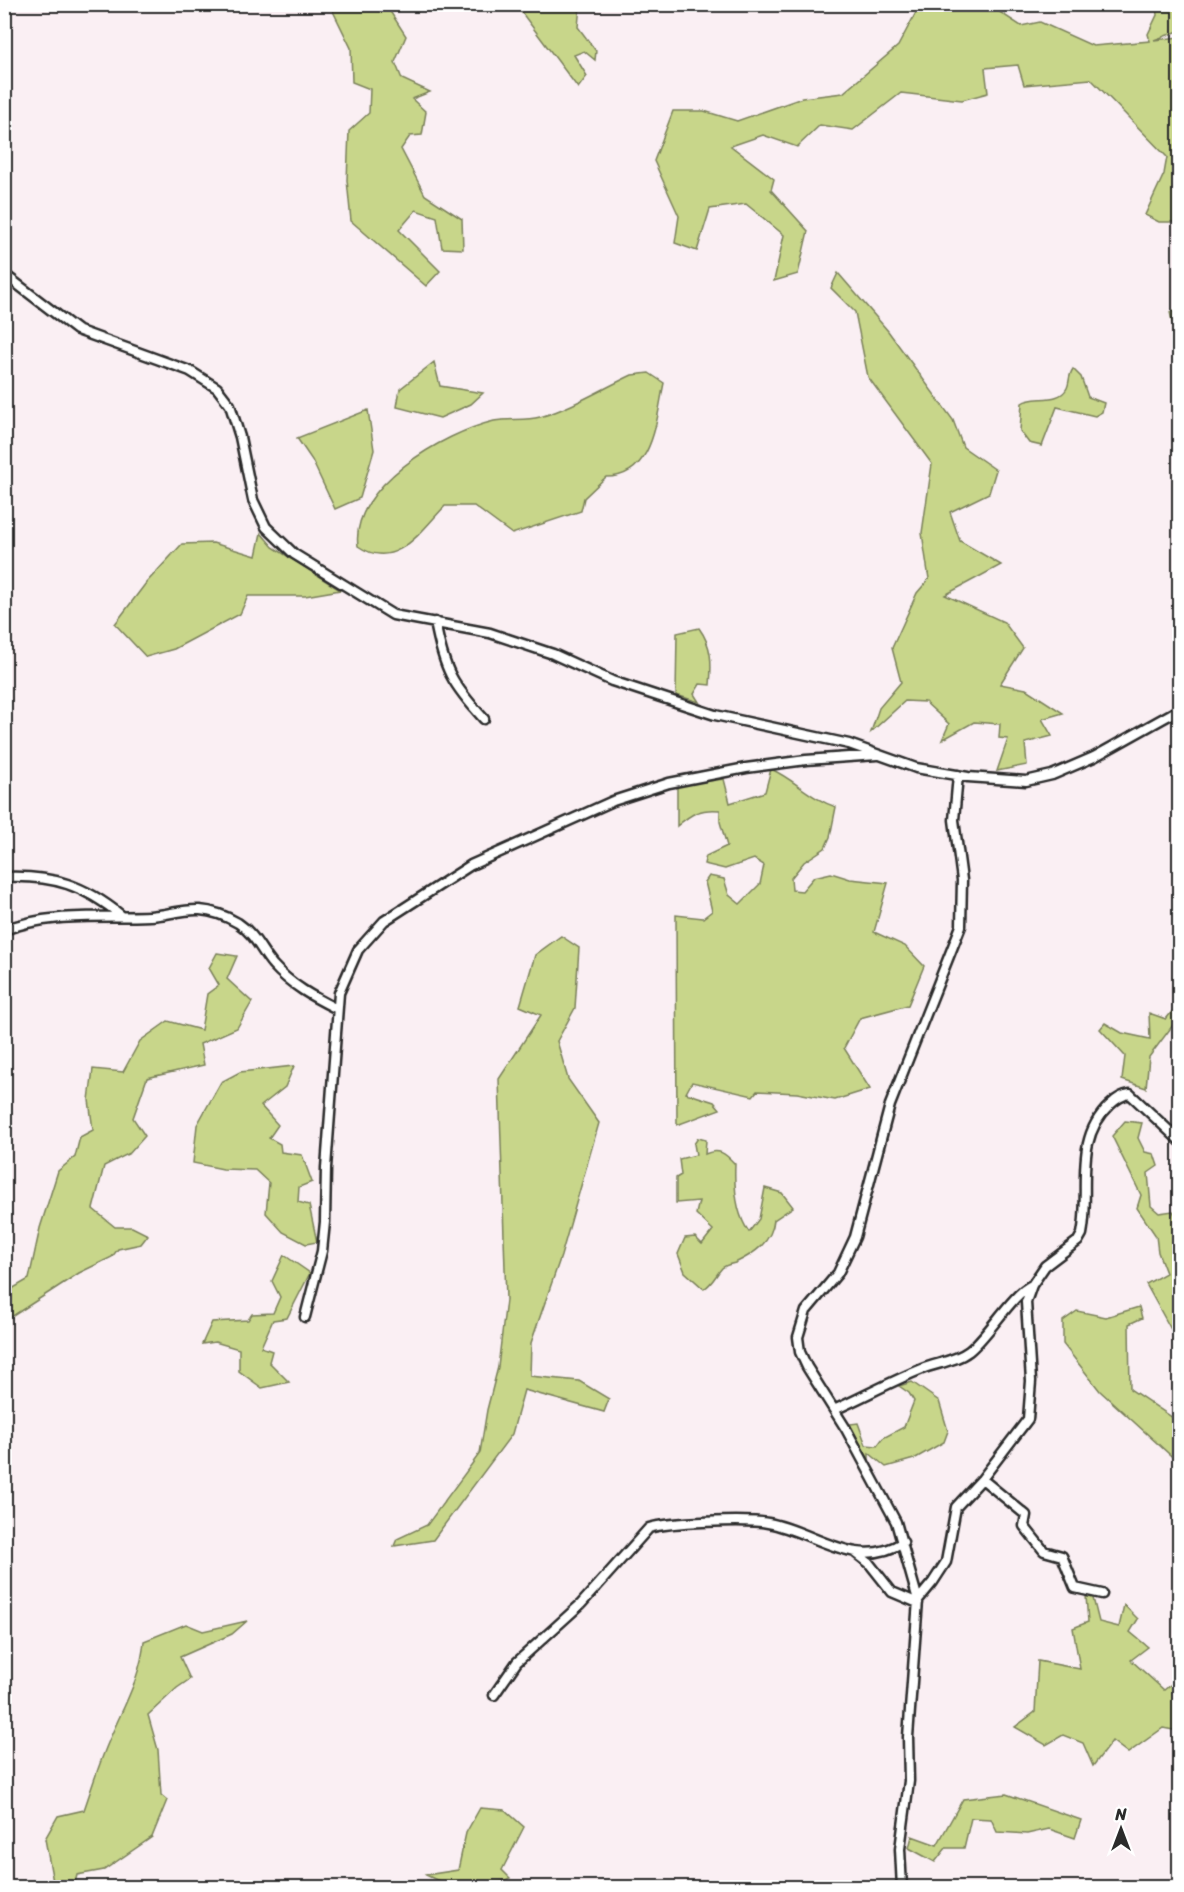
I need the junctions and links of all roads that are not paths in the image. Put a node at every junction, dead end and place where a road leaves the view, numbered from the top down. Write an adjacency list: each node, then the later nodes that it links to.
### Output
1 (4, 274): 2 (street)
2 (435, 622): 4 (street); 5 (street)
3 (1179, 709): 6 (street)
4 (484, 719)
5 (880, 755): 6 (street); 10 (street)
6 (958, 775): 14 (street)
7 (4, 877): 8 (street)
8 (122, 916): 9 (street); 10 (street)
9 (5, 929)
10 (337, 1009): 13 (street)
11 (1179, 1141): 12 (street)
12 (1032, 1285): 14 (street); 15 (street)
13 (305, 1317)
14 (834, 1410): 16 (street)
15 (982, 1479): 18 (street); 19 (street)
16 (903, 1542): 17 (street); 19 (street)
17 (856, 1553): 19 (street); 20 (street)
18 (1102, 1594)
19 (918, 1602): 21 (street)
20 (494, 1695)
21 (902, 1887)

